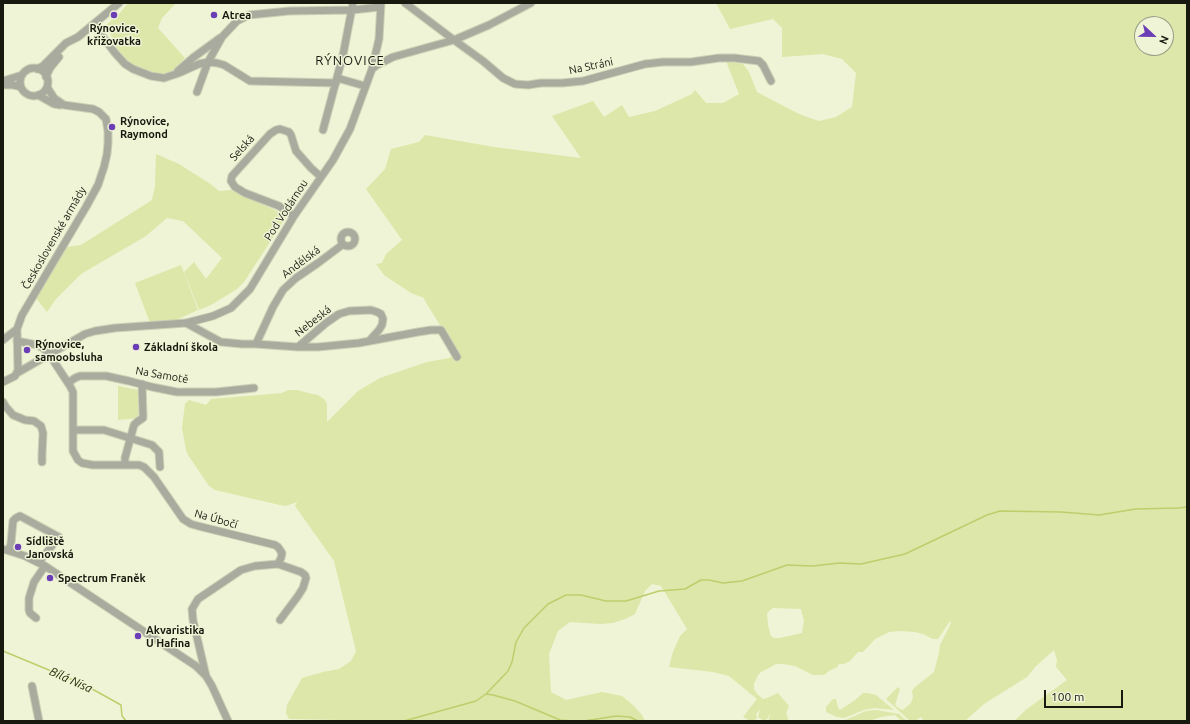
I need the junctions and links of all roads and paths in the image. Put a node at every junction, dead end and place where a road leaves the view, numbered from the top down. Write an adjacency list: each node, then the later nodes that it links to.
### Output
1 (118, 3): 6 (street)
2 (405, 3): 9 (street, Na Stráni)
3 (531, 3): 9 (street)
4 (380, 5): 5 (street); 12 (street, Pod Vodárnou)
5 (353, 6): 8 (street); 17 (street)
6 (94, 24): 7 (street); 14 (street)
7 (78, 37): 11 (street); 15 (street)
8 (222, 37): 10 (street); 14 (street)
9 (454, 40): 12 (street); 18 (street, Na Stráni)
10 (208, 62): 14 (street); 17 (street); 23 (street)
11 (37, 69): 13 (street); 15 (street)
12 (372, 69): 20 (street, Pod Vodárnou)
13 (25, 70): 16 (street); 21 (street)
14 (172, 76)
15 (46, 77): 22 (street)
16 (3, 81)
17 (336, 81): 20 (street); 26 (street)
18 (771, 81)
19 (3, 85): 21 (street)
20 (365, 86): 27 (street, Pod Vodárnou)
21 (21, 87): 24 (street)
22 (46, 87): 24 (street); 25 (street)
23 (197, 92)
24 (38, 95): 25 (street)
25 (64, 105): 31 (street, Československé armády)
26 (323, 130)
27 (321, 177): 28 (street, Pod Vodárnou); 28 (street, Selská)
28 (294, 216): 30 (street, Pod Vodárnou)
29 (342, 245): 35 (street, Andělská)
30 (186, 323): 35 (street, Nebeská); 37 (street, Pod Vodárnou)
31 (17, 329): 32 (street); 33 (street, Československé armády)
32 (3, 340)
33 (17, 340): 37 (street); 39 (street, Československé armády)
34 (369, 341): 36 (street, Nebeská); 36 (street, Nebeská); 38 (street, Nebeská)
35 (256, 344): 36 (street, Nebeská)
36 (298, 347)
37 (49, 354): 39 (street, Pod Vodárnou); 41 (street, Na Úbočí)
38 (457, 357)
39 (17, 373): 40 (street)
40 (3, 382)
41 (68, 383): 42 (street, Na Samotě); 45 (street, Na Úbočí)
42 (142, 384): 43 (street, Na Samotě); 46 (street)
43 (254, 388)
44 (3, 402): 47 (street)
45 (73, 430): 46 (street); 48 (street, Na Úbočí)
46 (131, 438): 48 (street); 49 (street)
47 (42, 458)
48 (125, 465): 52 (street, Na Úbočí)
49 (160, 467)
50 (6, 550): 51 (street); 51 (street)
51 (42, 564): 53 (street); 55 (street)
52 (278, 564): 54 (street); 55 (street)
53 (36, 618)
54 (280, 620)
55 (206, 676): 58 (street)
56 (32, 686): 57 (street)
57 (39, 721)
58 (228, 721)

